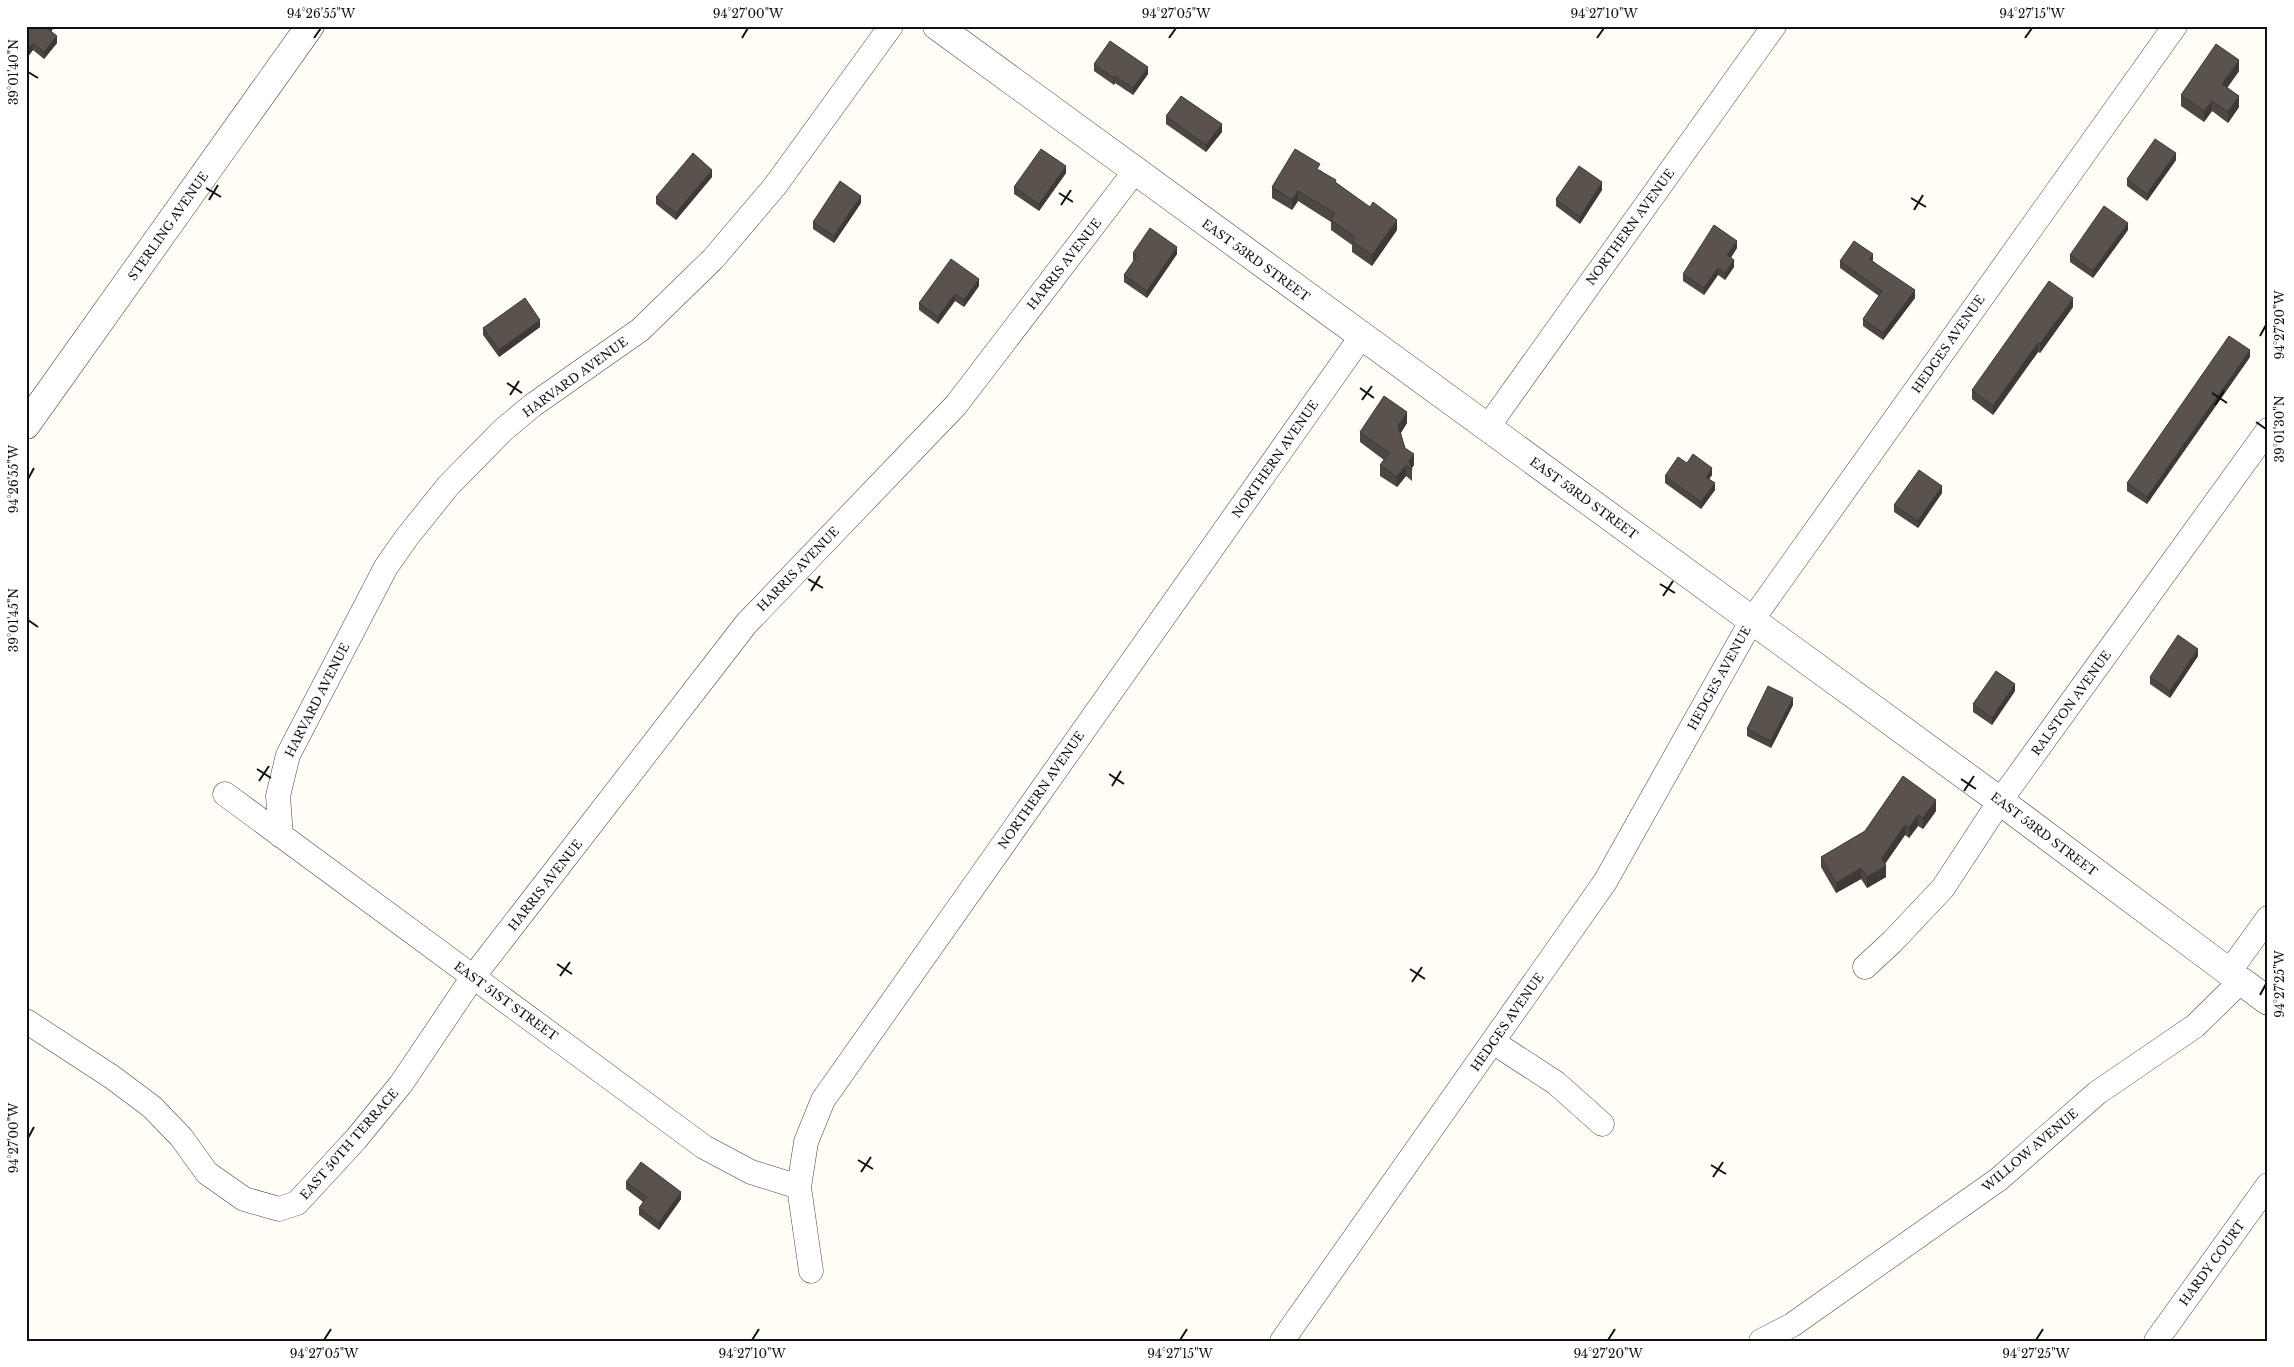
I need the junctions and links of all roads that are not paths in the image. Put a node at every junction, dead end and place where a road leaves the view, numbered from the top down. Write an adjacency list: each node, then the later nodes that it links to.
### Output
1 (310, 26): 8 (street, STERLING AVENUE)
2 (891, 26): 14 (street, HARVARD AVENUE)
3 (937, 26): 6 (street, EAST 53RD STREET)
4 (1774, 26): 9 (street, NORTHERN AVENUE)
5 (2174, 26): 11 (street, HEDGES AVENUE)
6 (1135, 171): 7 (street, EAST 53RD STREET); 18 (street, HARRIS AVENUE)
7 (1361, 337): 9 (street, EAST 53RD STREET); 24 (street, NORTHERN AVENUE)
8 (26, 425)
9 (1487, 428): 11 (street, EAST 53RD STREET)
10 (2268, 430): 13 (street, RALSTON AVENUE)
11 (1752, 620): 13 (street, EAST 53RD STREET); 21 (street, HEDGES AVENUE)
12 (225, 794): 14 (street, EAST 51ST STREET)
13 (2000, 801): 16 (street, RALSTON AVENUE); 17 (street, EAST 53RD STREET)
14 (281, 836): 18 (street, EAST 51ST STREET)
15 (2268, 918): 17 (street, WILLOW AVENUE)
16 (1865, 968)
17 (2235, 976): 19 (street, EAST 53RD STREET); 27 (street, WILLOW AVENUE)
18 (474, 978): 20 (street, EAST 50TH TERRACE); 24 (street, EAST 51ST STREET)
19 (2268, 1001)
20 (26, 1021)
21 (1494, 1042): 22 (street); 26 (street, HEDGES AVENUE)
22 (1602, 1124)
23 (2268, 1185): 28 (street, HARDY COURT)
24 (799, 1187): 25 (street, NORTHERN AVENUE)
25 (811, 1271)
26 (1282, 1341)
27 (1761, 1341)
28 (2156, 1341)

